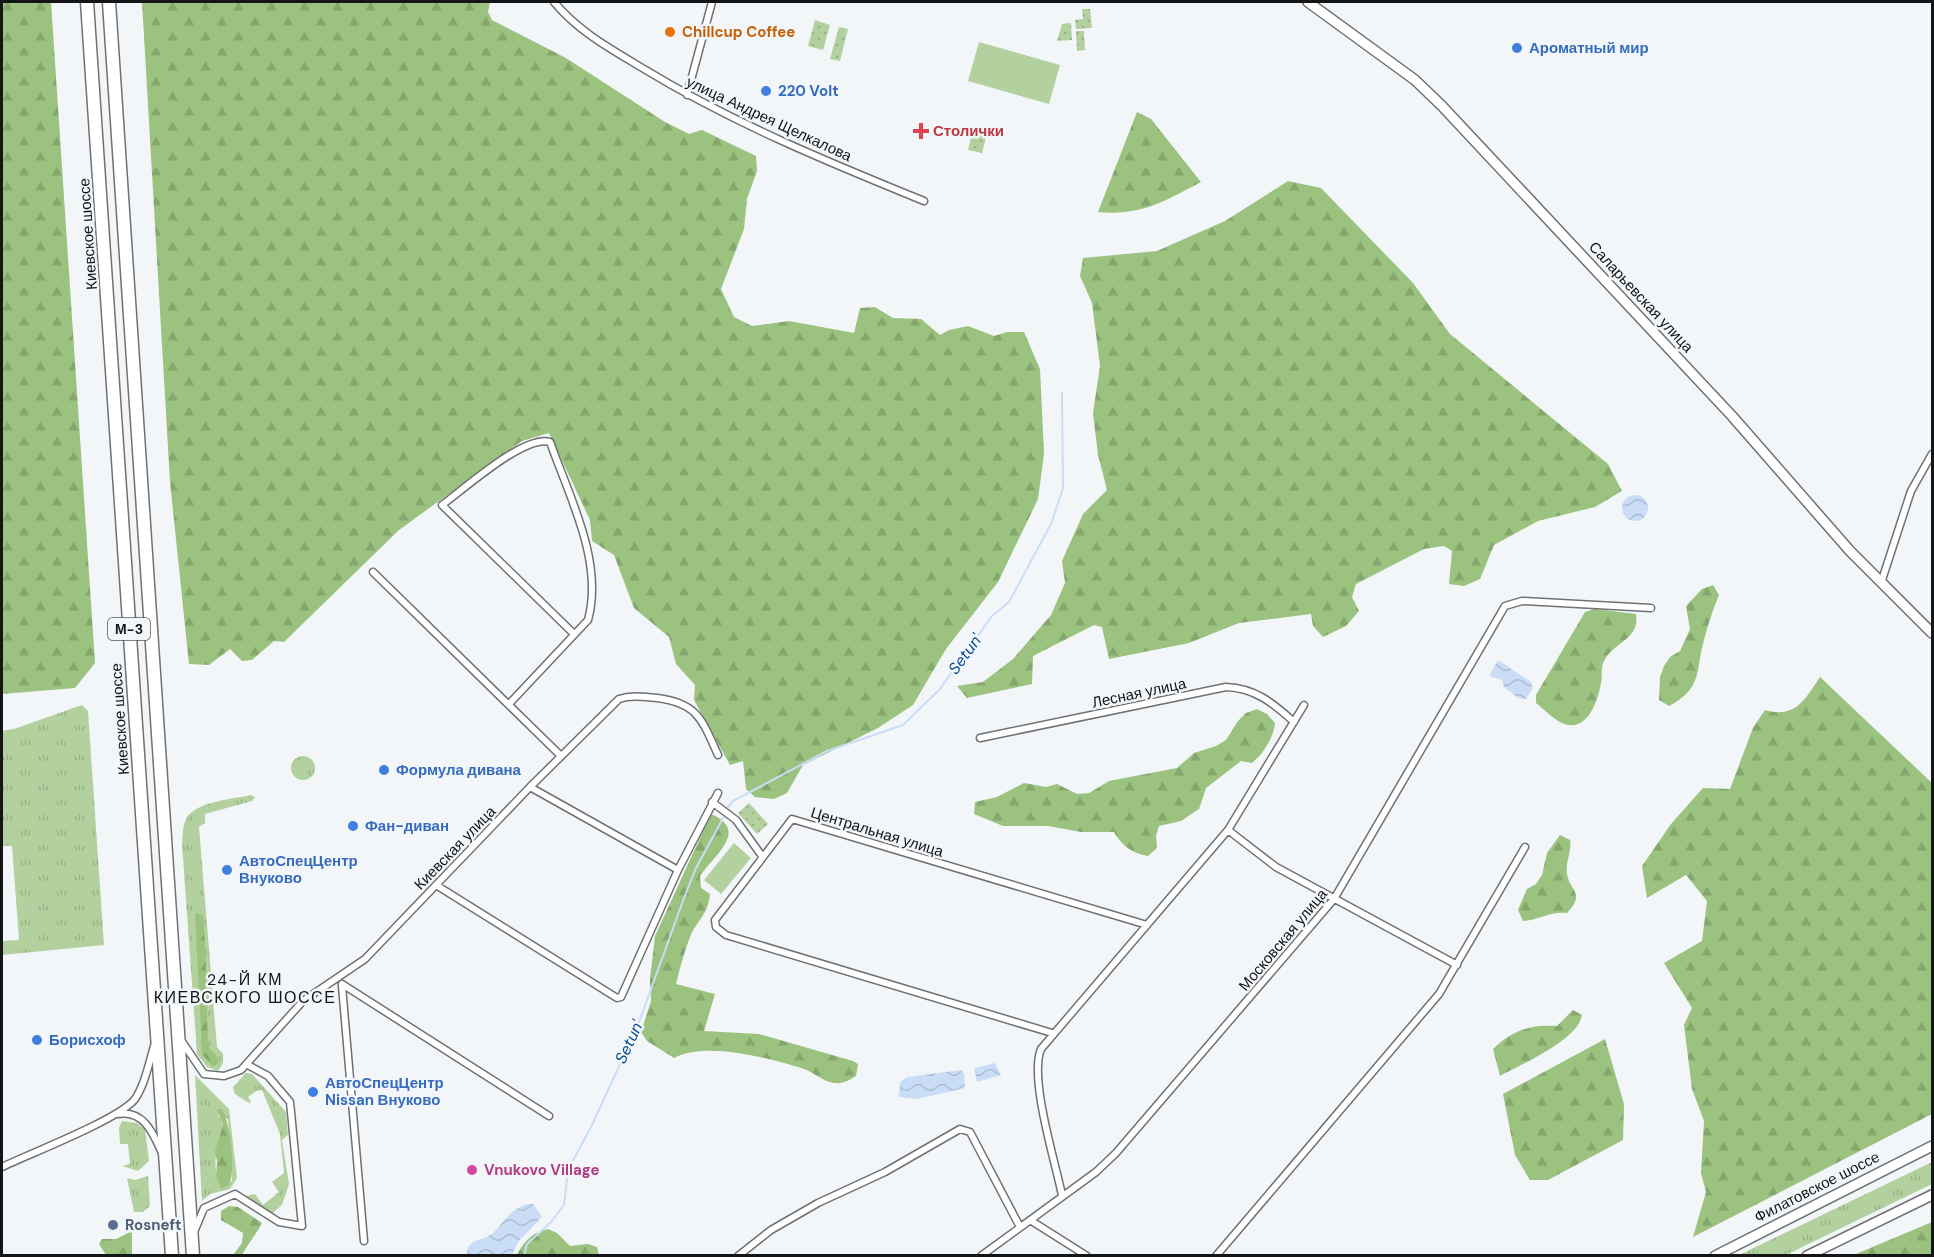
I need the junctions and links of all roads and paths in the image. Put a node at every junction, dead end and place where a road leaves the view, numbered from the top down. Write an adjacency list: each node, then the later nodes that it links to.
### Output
1 (87, 2): 35 (highway, Киевское шоссе / М-3)
2 (109, 2): 34 (highway, М-3)
3 (554, 2): 6 (street, улица Андрея Щелкалова)
4 (712, 2): 6 (street)
5 (1308, 2): 10 (street, Саларьевская улица)
6 (687, 95): 7 (street, улица Андрея Щелкалова)
7 (924, 201)
8 (1932, 454): 10 (street)
9 (373, 572): 14 (street)
10 (1881, 583): 12 (street, Саларьевская улица)
11 (1651, 608): 28 (street, Московская улица)
12 (1932, 633)
13 (574, 634): 13 (street); 14 (street)
14 (508, 704): 19 (street)
15 (1304, 705): 16 (street)
16 (1294, 722): 17 (street, Лесная улица); 23 (street)
17 (980, 738)
18 (718, 755): 19 (street, Киевская улица)
19 (561, 756): 20 (street, Киевская улица)
20 (530, 787): 26 (street); 27 (street, Киевская улица)
21 (718, 793): 22 (street)
22 (712, 802): 25 (street); 26 (street)
23 (1228, 830): 28 (street); 29 (street)
24 (1525, 847): 30 (street)
25 (762, 856): 29 (street, Центральная улица); 33 (street, Центральная улица)
26 (678, 870): 27 (street)
27 (436, 885): 31 (street, Киевская улица)
28 (1334, 899): 30 (street); 42 (street, Московская улица)
29 (1147, 925): 33 (street)
30 (1457, 965): 52 (street)
31 (339, 977): 32 (street); 36 (street, Киевская улица)
32 (342, 986): 38 (street); 46 (street)
33 (1052, 1033): 42 (street)
34 (179, 1034): 36 (street, Киевская улица); 47 (highway, М-3)
35 (157, 1037): 37 (street); 40 (highway, Киевское шоссе / М-3)
36 (248, 1065): 47 (street)
37 (114, 1115): 40 (street); 41 (street)
38 (549, 1116)
39 (1932, 1146): 53 (street, Филатовское шоссе)
40 (165, 1161): 48 (highway, Киевское шоссе / М-3)
41 (2, 1167)
42 (1062, 1195): 44 (street, Московская улица)
43 (1932, 1195): 54 (street)
44 (1030, 1220): 45 (street, Московская улица); 51 (street)
45 (1020, 1227): 49 (street); 50 (street, Московская улица)
46 (363, 1241)
47 (192, 1250)
48 (172, 1256)
49 (738, 1256)
50 (981, 1256)
51 (1087, 1256)
52 (1216, 1256)
53 (1715, 1256)
54 (1807, 1256)

